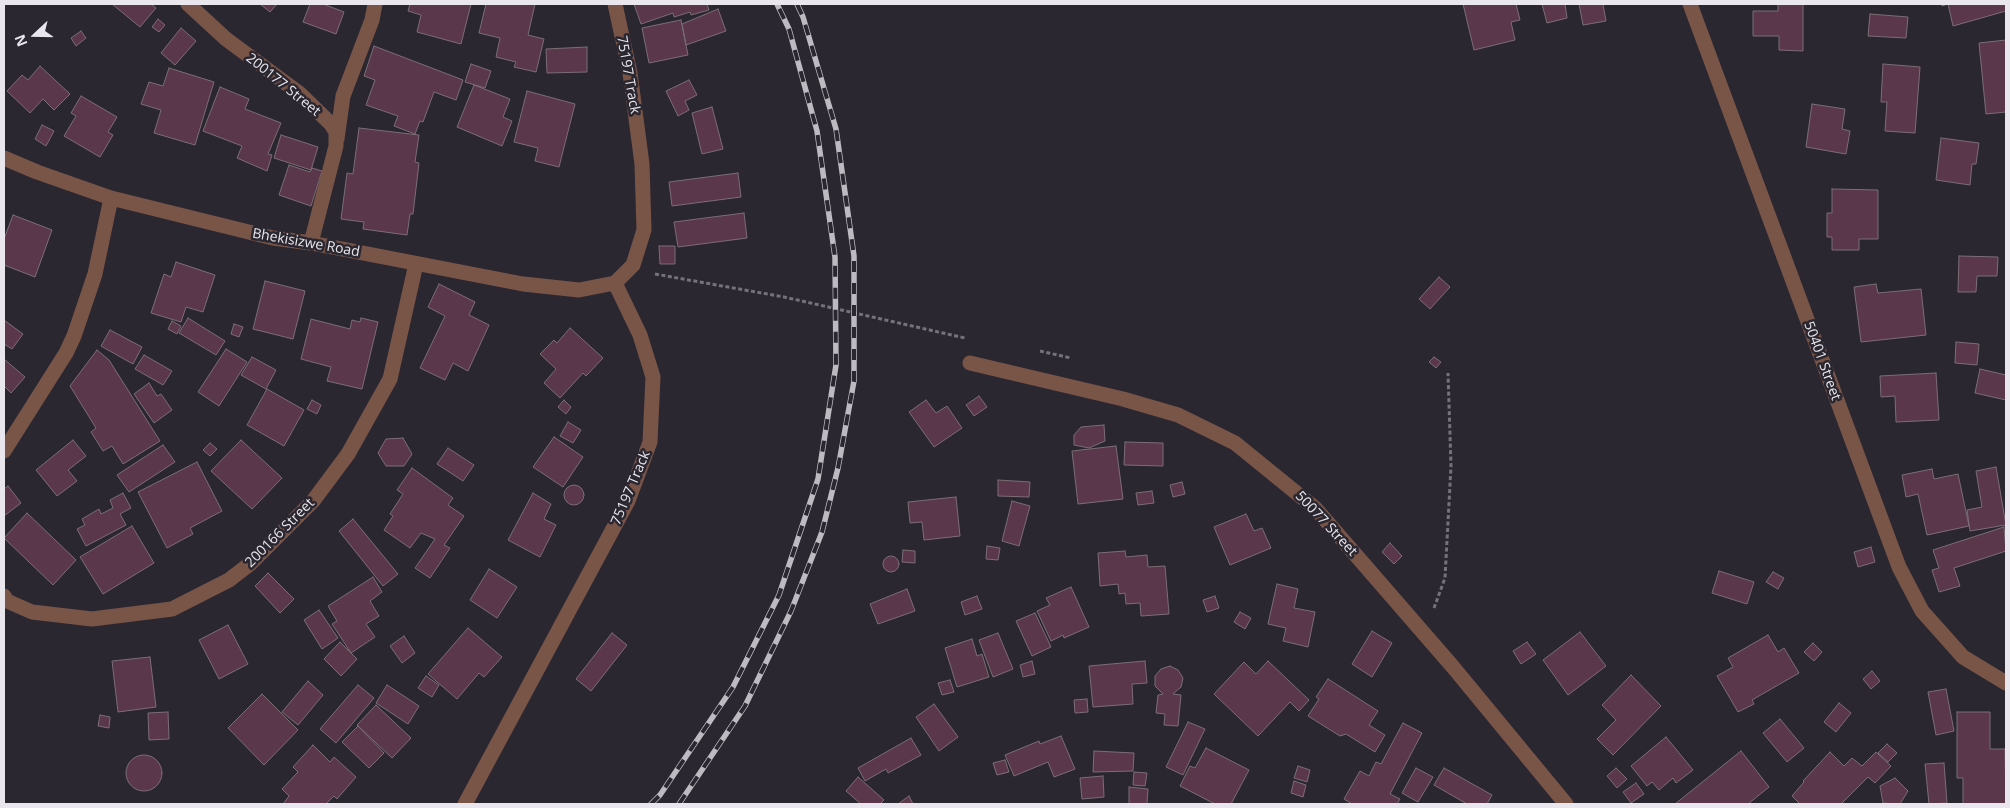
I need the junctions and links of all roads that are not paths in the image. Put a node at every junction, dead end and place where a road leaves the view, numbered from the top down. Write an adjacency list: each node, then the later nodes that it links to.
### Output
1 (188, 4): 5 (street, 200177 Street)
2 (375, 4): 5 (street)
3 (615, 4): 10 (street, 75197 Track)
4 (1690, 4): 14 (street, 50401 Street)
5 (336, 146): 8 (street, 200177 Street)
6 (4, 158): 7 (street, Bhekisizwe Road)
7 (111, 198): 8 (street, Bhekisizwe Road); 12 (street)
8 (311, 243): 9 (street, Bhekisizwe Road)
9 (416, 264): 10 (street, Bhekisizwe Road); 13 (street, 200166 Street)
10 (616, 283): 15 (street, 75197 Track)
11 (970, 364): 16 (street, 50077 Street)
12 (4, 451)
13 (4, 596)
14 (2006, 682)
15 (465, 804)
16 (1566, 804)

